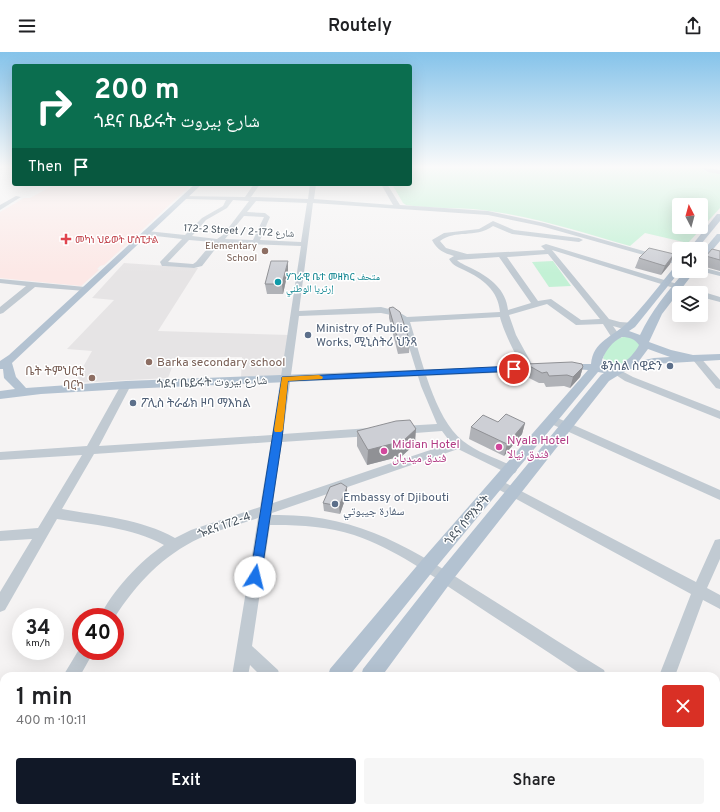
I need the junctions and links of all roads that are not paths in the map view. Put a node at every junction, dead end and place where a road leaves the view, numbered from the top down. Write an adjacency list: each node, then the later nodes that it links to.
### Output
1 (10, 202): 9 (street)
2 (178, 202): 14 (main road)
3 (228, 202): 17 (street)
4 (249, 202): 10 (street)
5 (310, 202): 22 (street)
6 (332, 202): 8 (street)
7 (395, 202): 8 (street)
8 (398, 207): 12 (street)
9 (0, 208)
10 (242, 214): 18 (street); 19 (street)
11 (720, 216): 13 (main road)
12 (528, 221): 15 (street); 21 (street)
13 (717, 224): 20 (main road)
14 (147, 233): 17 (street, 172-2 Street / شارع 172-2); 37 (main road)
15 (538, 235): 21 (street); 23 (street); 26 (street)
16 (720, 236): 24 (main road)
17 (186, 238): 18 (street, 172-2 Street / شارع 172-2); 18 (street)
18 (219, 240): 19 (street, 172-2 Street / شارع 172-2)
19 (256, 242): 22 (street, 172-2 Street / شارع 172-2)
20 (700, 242)
21 (607, 243): 27 (street)
22 (305, 244): 43 (street)
23 (548, 249): 25 (street); 33 (street); 46 (street)
24 (708, 250)
25 (501, 254): 26 (street); 41 (street)
26 (466, 256): 44 (street)
27 (672, 261)
28 (708, 271): 29 (street)
29 (720, 274)
30 (672, 276): 33 (main road, ጎደና ሰማእታት)
31 (684, 278): 36 (main road, ጎደና ሰማእታት)
32 (0, 281): 34 (street)
33 (666, 283): 35 (street); 47 (main road, ጎደና ሰማእታት)
34 (33, 284): 37 (street); 42 (street)
35 (674, 286)
36 (678, 286)
37 (85, 289): 52 (main road)
38 (672, 294): 49 (main road, ጎደና ሰማእታት)
39 (708, 296): 40 (street)
40 (720, 300)
41 (536, 304): 44 (street); 46 (street)
42 (0, 311)
43 (295, 314): 45 (street); 57 (street)
44 (504, 314): 45 (street); 54 (street)
45 (405, 320): 55 (street)
46 (606, 322): 47 (street); 48 (street)
47 (631, 325): 48 (main road, ጎደና ሰማእታት)
48 (615, 336): 49 (main road); 53 (main road, ጎደና ሰማእታት)
49 (643, 342): 51 (main road); 53 (main road, ጎደና ሰማእታት)
50 (720, 357): 51 (main road)
51 (693, 358): 53 (main road); 59 (street)
52 (7, 363): 56 (main road); 61 (main road)
53 (605, 366): 54 (main road, ጎደና ቤይሩት شارع بيروت); 64 (street); 65 (main road, ጎደና ሰማእታት); 66 (main road, ጎደና ሰማእታት)
54 (529, 368): 55 (main road, ጎደና ቤይሩት شارع بيروت)
55 (422, 373): 57 (main road, ጎደና ቤይሩት شارع بيروت); 67 (street)
56 (0, 375)
57 (284, 379): 58 (main road, ጎደና ቤይሩት شارع بيروت); 68 (street)
58 (126, 385): 62 (main road, ጎደና ቤይሩት شارع بيروت); 70 (street)
59 (720, 386)
60 (0, 388): 61 (main road)
61 (20, 388): 62 (main road)
62 (41, 390): 63 (main road)
63 (0, 395)
64 (720, 415)
65 (553, 420): 66 (street); 72 (main road, ጎደና ሰማእታት)
66 (567, 426): 74 (main road, ጎደና ሰማእታት); 75 (street)
67 (443, 427): 68 (street); 69 (street)
68 (277, 439): 70 (street); 77 (street)
69 (459, 444): 72 (street); 77 (street, ጐደና 172-4)
70 (90, 451): 71 (street); 76 (street)
71 (0, 456)
72 (511, 470): 73 (main road, ጎደና ሰማእታት)
73 (498, 484): 74 (street); 82 (main road, ጎደና ሰማእታት)
74 (512, 492): 83 (main road, ጎደና ሰማእታት); 84 (street)
75 (720, 495)
76 (54, 513): 78 (street); 81 (street)
77 (265, 515): 81 (street, ጐደና 172-4); 82 (street); 88 (street)
78 (42, 533): 79 (street); 86 (street)
79 (0, 536)
80 (720, 544): 84 (street)
81 (175, 545): 87 (street, ጐደና 172-4)
82 (427, 566): 83 (street); 93 (main road, ጎደና ሰማእታት)
83 (445, 577): 94 (main road, ጎደና ሰማእታት); 95 (street)
84 (700, 591): 85 (street); 96 (street)
85 (720, 602)
86 (0, 605)
87 (112, 608)
88 (244, 648): 91 (street); 92 (street)
89 (81, 660): 90 (street)
90 (73, 672)
91 (241, 672)
92 (268, 672)
93 (340, 672)
94 (373, 672)
95 (592, 672)
96 (669, 672)

